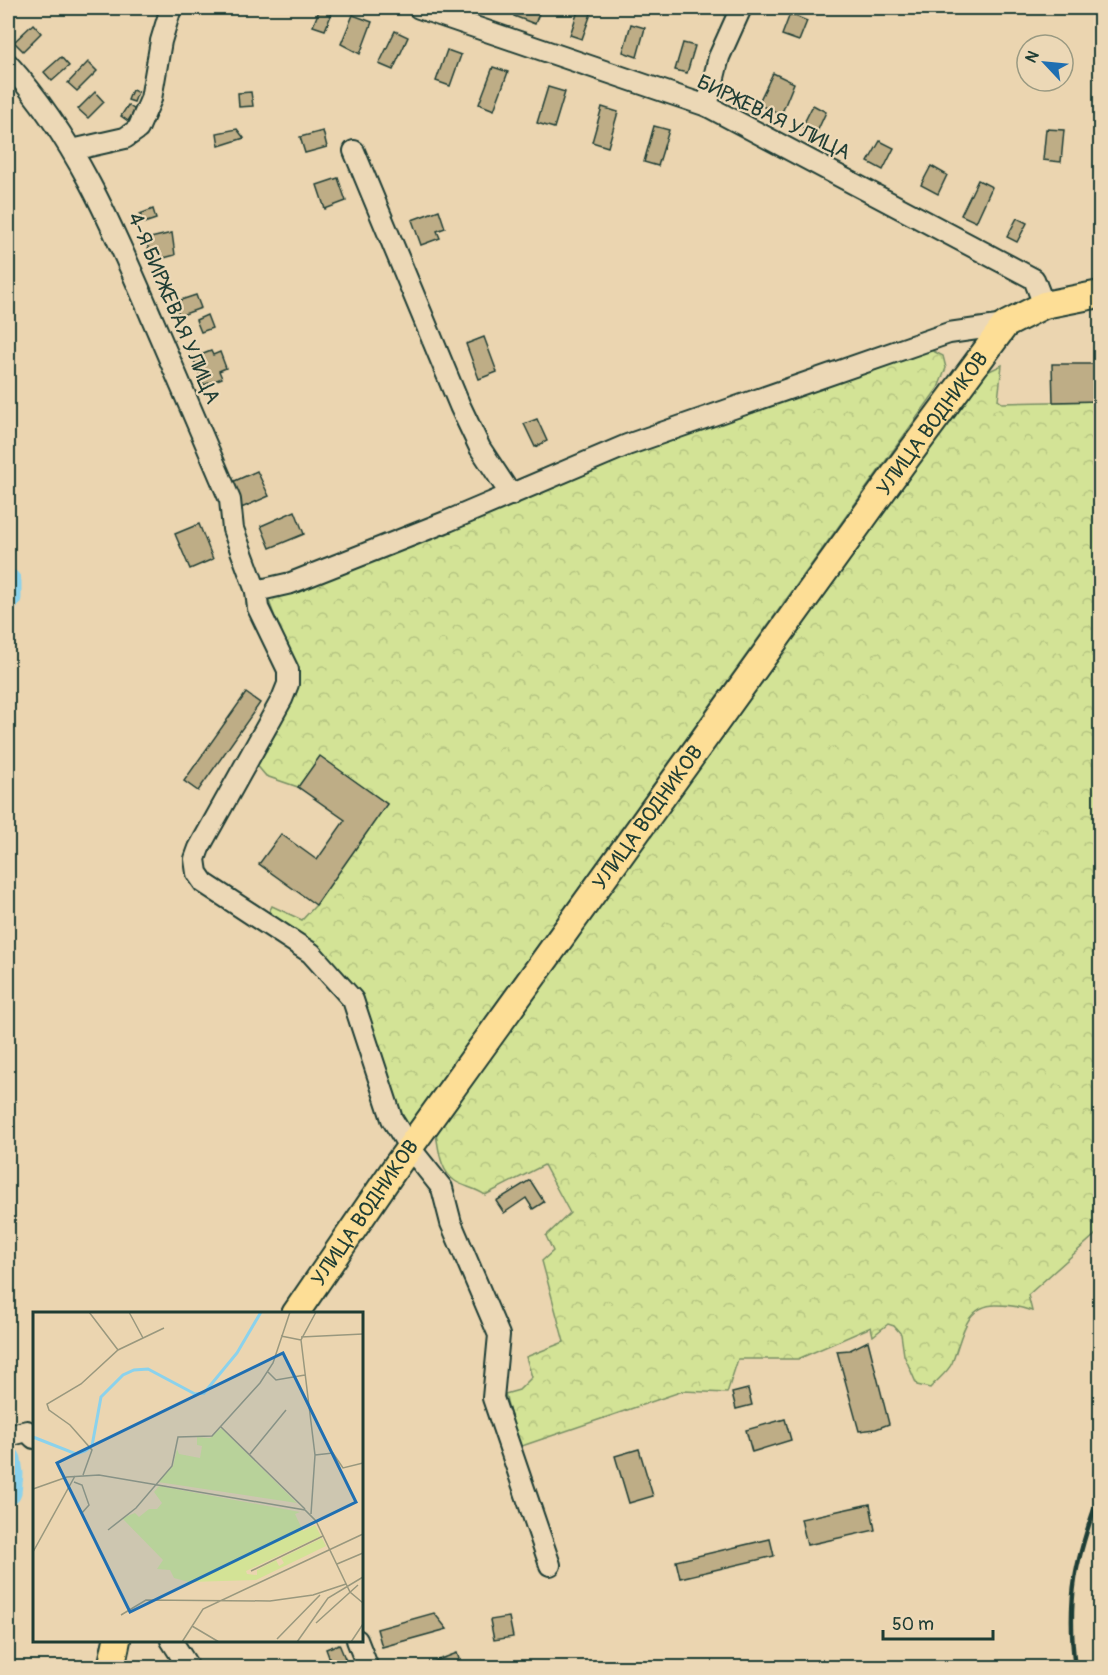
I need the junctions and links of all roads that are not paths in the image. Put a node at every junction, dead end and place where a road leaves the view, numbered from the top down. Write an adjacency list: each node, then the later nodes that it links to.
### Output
1 (171, 8): 6 (street)
2 (419, 8): 5 (street, БИРЖЕВАЯ УЛИЦА)
3 (741, 8): 5 (street)
4 (8, 64): 6 (street, 4-Я БИРЖЕВАЯ УЛИЦА)
5 (707, 106): 9 (street, БИРЖЕВАЯ УЛИЦА)
6 (72, 150): 12 (street, 4-Я БИРЖЕВАЯ УЛИЦА)
7 (354, 151): 11 (street)
8 (1101, 294): 9 (main road)
9 (1044, 305): 10 (main road)
10 (1005, 325): 11 (street); 13 (main road, УЛИЦА ВОДНИКОВ)
11 (511, 495): 12 (street)
12 (256, 591): 13 (street, 4-Я БИРЖЕВАЯ УЛИЦА)
13 (410, 1148): 14 (main road, УЛИЦА ВОДНИКОВ); 17 (street, 4-Я БИРЖЕВАЯ УЛИЦА)
14 (296, 1312)
15 (8, 1436): 16 (street)
16 (33, 1437)
17 (550, 1565)
18 (117, 1642): 21 (main road)
19 (172, 1642): 22 (street)
20 (357, 1642): 23 (street)
21 (111, 1668)
22 (189, 1668)
23 (369, 1668)

